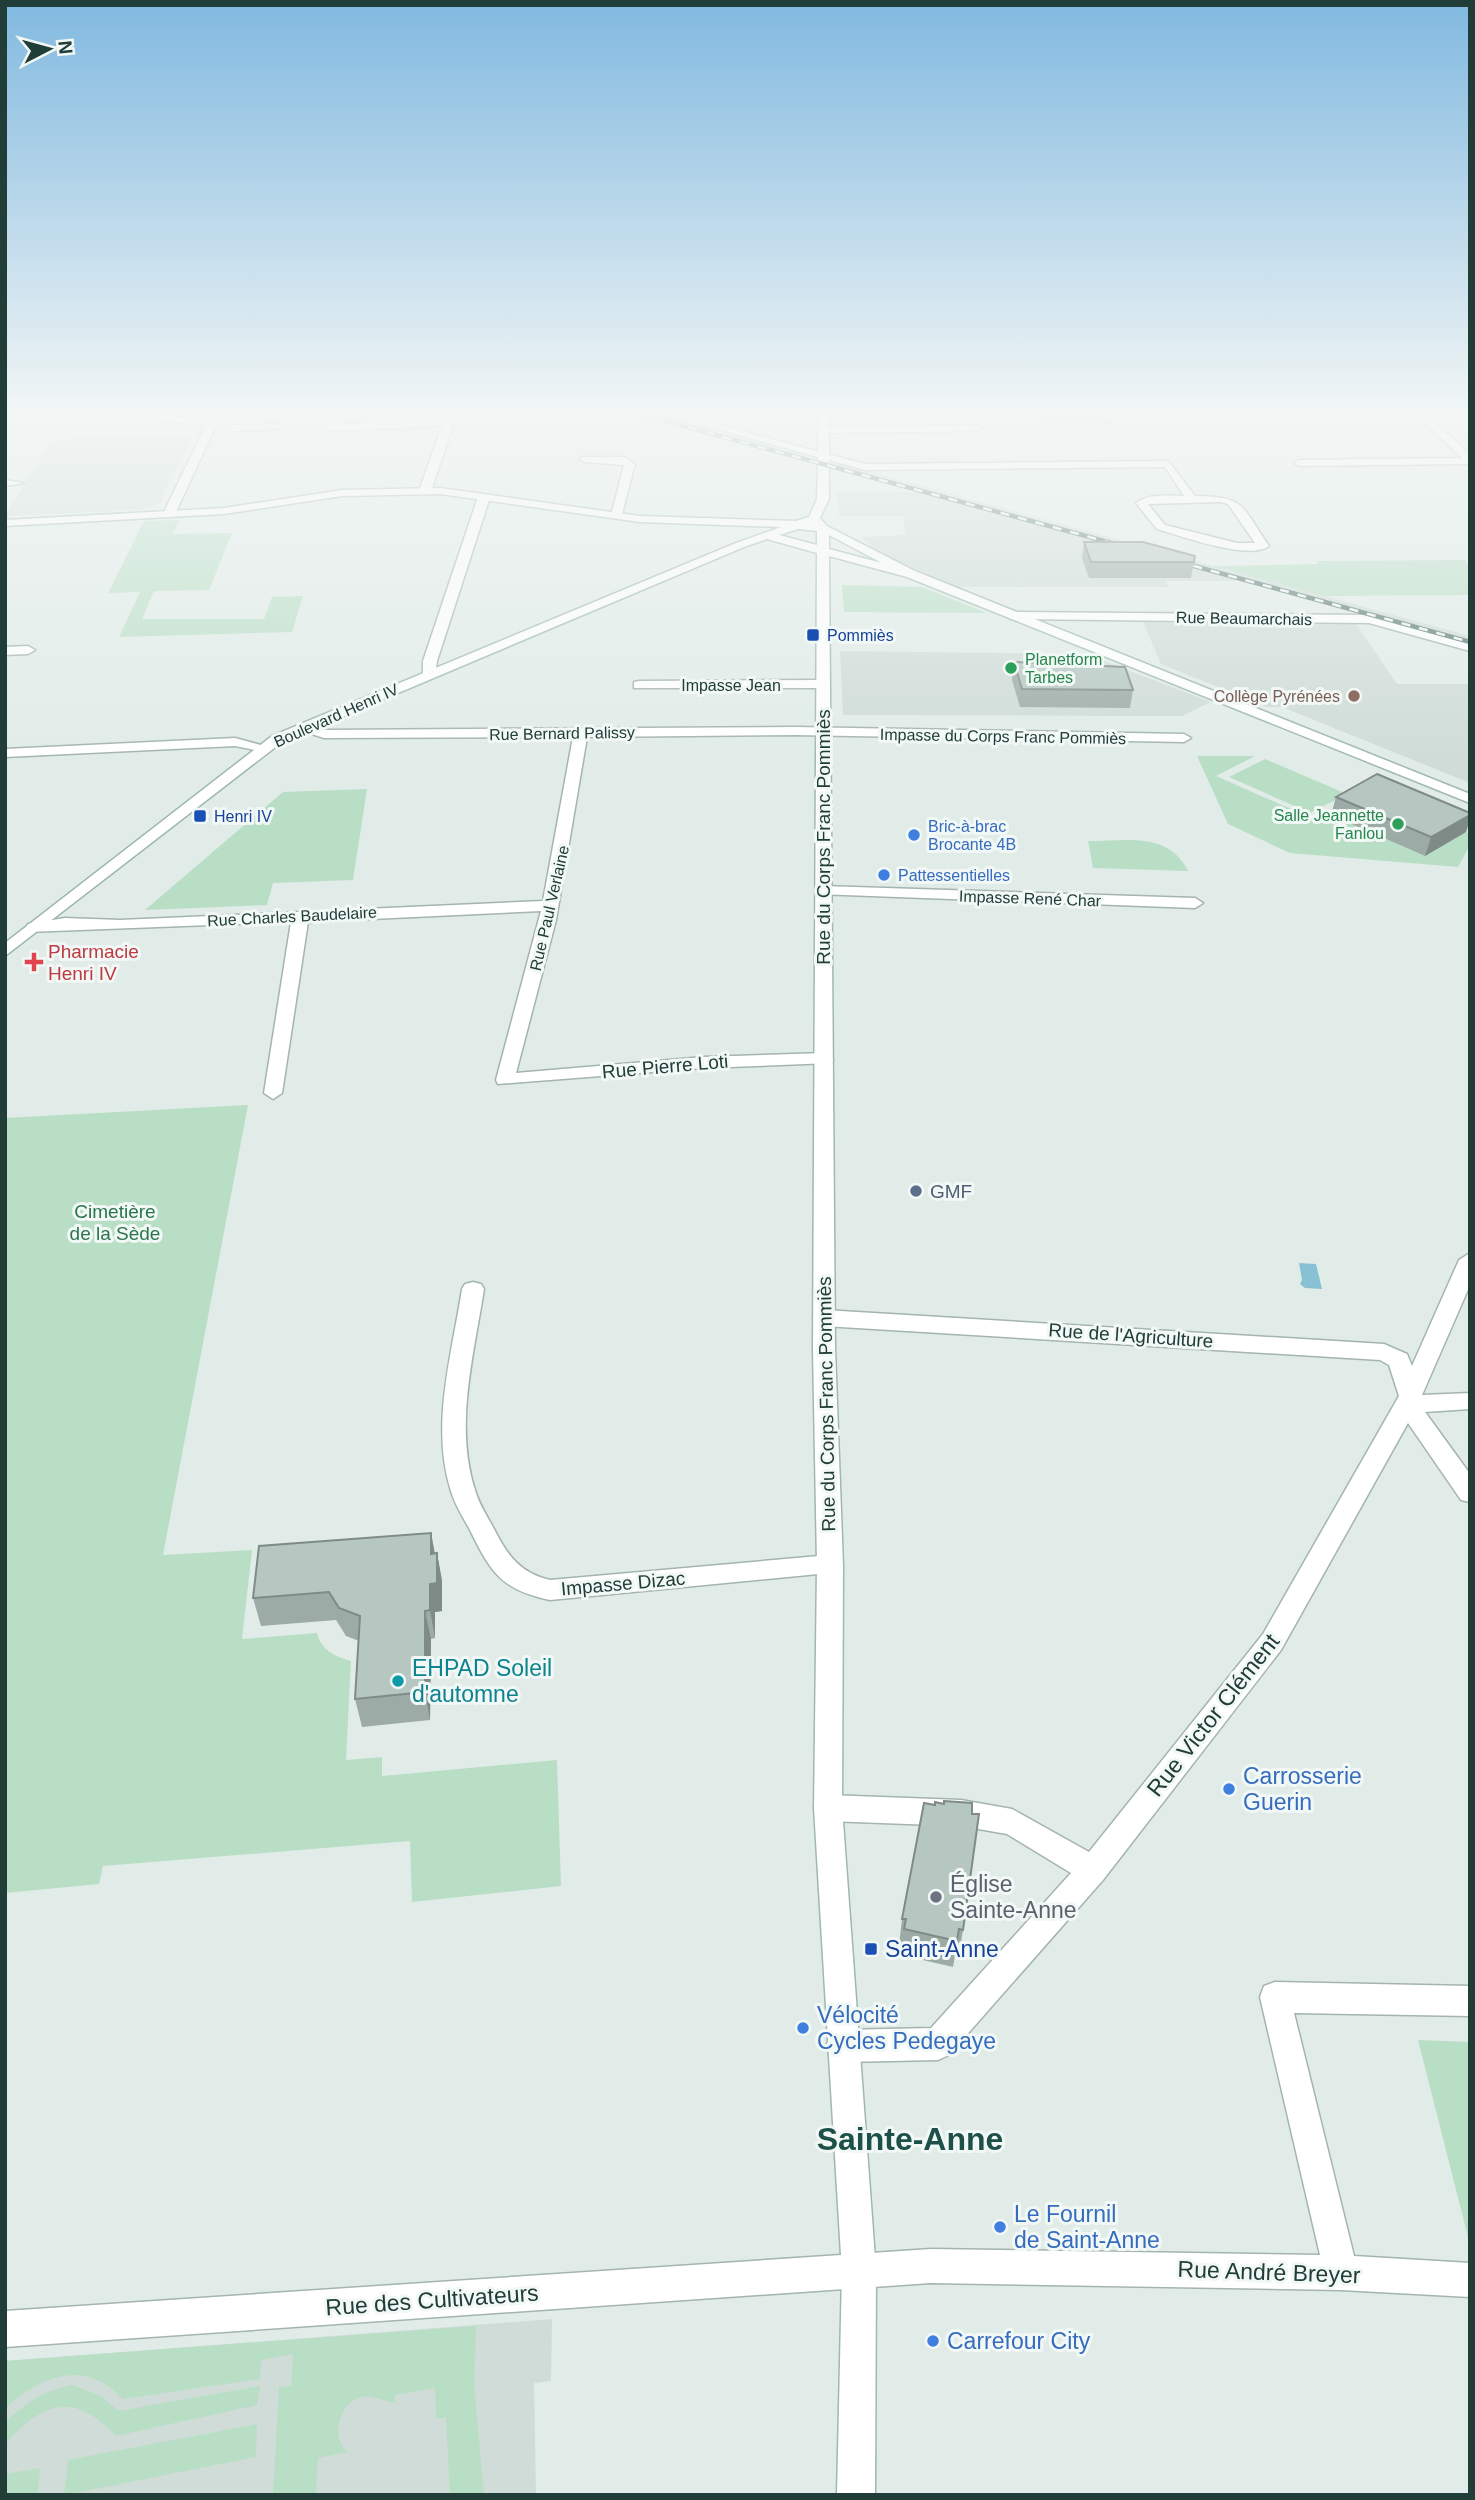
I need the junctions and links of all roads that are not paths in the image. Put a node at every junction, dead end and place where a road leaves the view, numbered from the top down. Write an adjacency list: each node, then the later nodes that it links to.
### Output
1 (473, 530): 22 (street)
2 (738, 530): 12 (street)
3 (746, 530): 10 (street)
4 (783, 530): 10 (street, Boulevard Henri IV)
5 (814, 530): 11 (street, Boulevard Henri IV)
6 (820, 530): 13 (street, Rue du Corps Franc Pommiès)
7 (826, 530): 16 (street)
8 (1171, 530): 9 (street)
9 (1251, 530)
10 (766, 536): 11 (street); 12 (street, Boulevard Henri IV)
11 (791, 541): 13 (street); 14 (street, Boulevard Henri IV)
12 (740, 545): 14 (street, Boulevard Henri IV)
13 (823, 548): 15 (street); 17 (street, Rue du Corps Franc Pommiès)
14 (713, 558): 22 (street, Boulevard Henri IV)
15 (870, 562): 16 (street); 17 (street)
16 (911, 574): 18 (street)
17 (823, 575): 23 (street, Rue du Corps Franc Pommiès)
18 (1014, 616): 19 (street, Rue Beaumarchais); 31 (street)
19 (1470, 647)
20 (28, 650): 21 (street)
21 (5, 651)
22 (428, 676): 25 (street, Boulevard Henri IV)
23 (822, 684): 24 (street, Impasse Jean); 26 (street, Rue du Corps Franc Pommiès)
24 (639, 685)
25 (304, 727): 27 (street, Rue Bernard Palissy); 29 (street, Boulevard Henri IV)
26 (822, 731): 27 (street, Rue Bernard Palissy); 28 (street, Impasse du Corps Franc Pommiès); 32 (street, Rue du Corps Franc Pommiès)
27 (581, 733): 34 (street, Rue Paul Verlaine)
28 (1184, 738)
29 (265, 748): 30 (street); 36 (street, Boulevard Henri IV)
30 (5, 753)
31 (1470, 799)
32 (823, 891): 33 (street, Impasse René Char); 38 (street, Rue du Corps Franc Pommiès)
33 (1195, 903)
34 (550, 906): 35 (street, Rue Charles Baudelaire); 39 (street, Rue Paul Verlaine)
35 (301, 915): 36 (street, Rue Charles Baudelaire); 40 (street)
36 (34, 928): 37 (street, Boulevard Henri IV)
37 (5, 951)
38 (824, 1059): 39 (street, Rue Pierre Loti); 43 (street, Rue du Corps Franc Pommiès)
39 (505, 1080)
40 (273, 1093)
41 (1470, 1260): 44 (street, Rue Victor Clément)
42 (473, 1289): 47 (street, Impasse Dizac)
43 (824, 1318): 44 (street, Rue de l'Agriculture); 47 (street, Rue du Corps Franc Pommiès)
44 (1408, 1399): 45 (street); 46 (street, Rue de l'Agriculture); 49 (street, Rue Victor Clément)
45 (1470, 1401)
46 (1470, 1493)
47 (830, 1565): 48 (street, Rue du Corps Franc Pommiès)
48 (828, 1808): 49 (street); 51 (street, Rue du Corps Franc Pommiès)
49 (1093, 1870): 51 (street, Rue Victor Clément)
50 (1470, 2001): 53 (street)
51 (842, 2046): 52 (street, Rue du Corps Franc Pommiès)
52 (859, 2272): 53 (street, Rue André Breyer); 55 (street, Rue des Cultivateurs); 56 (street, Rue du Corps Franc Pommiès)
53 (1341, 2273): 54 (street, Rue André Breyer)
54 (1470, 2280)
55 (5, 2329)
56 (856, 2495)

